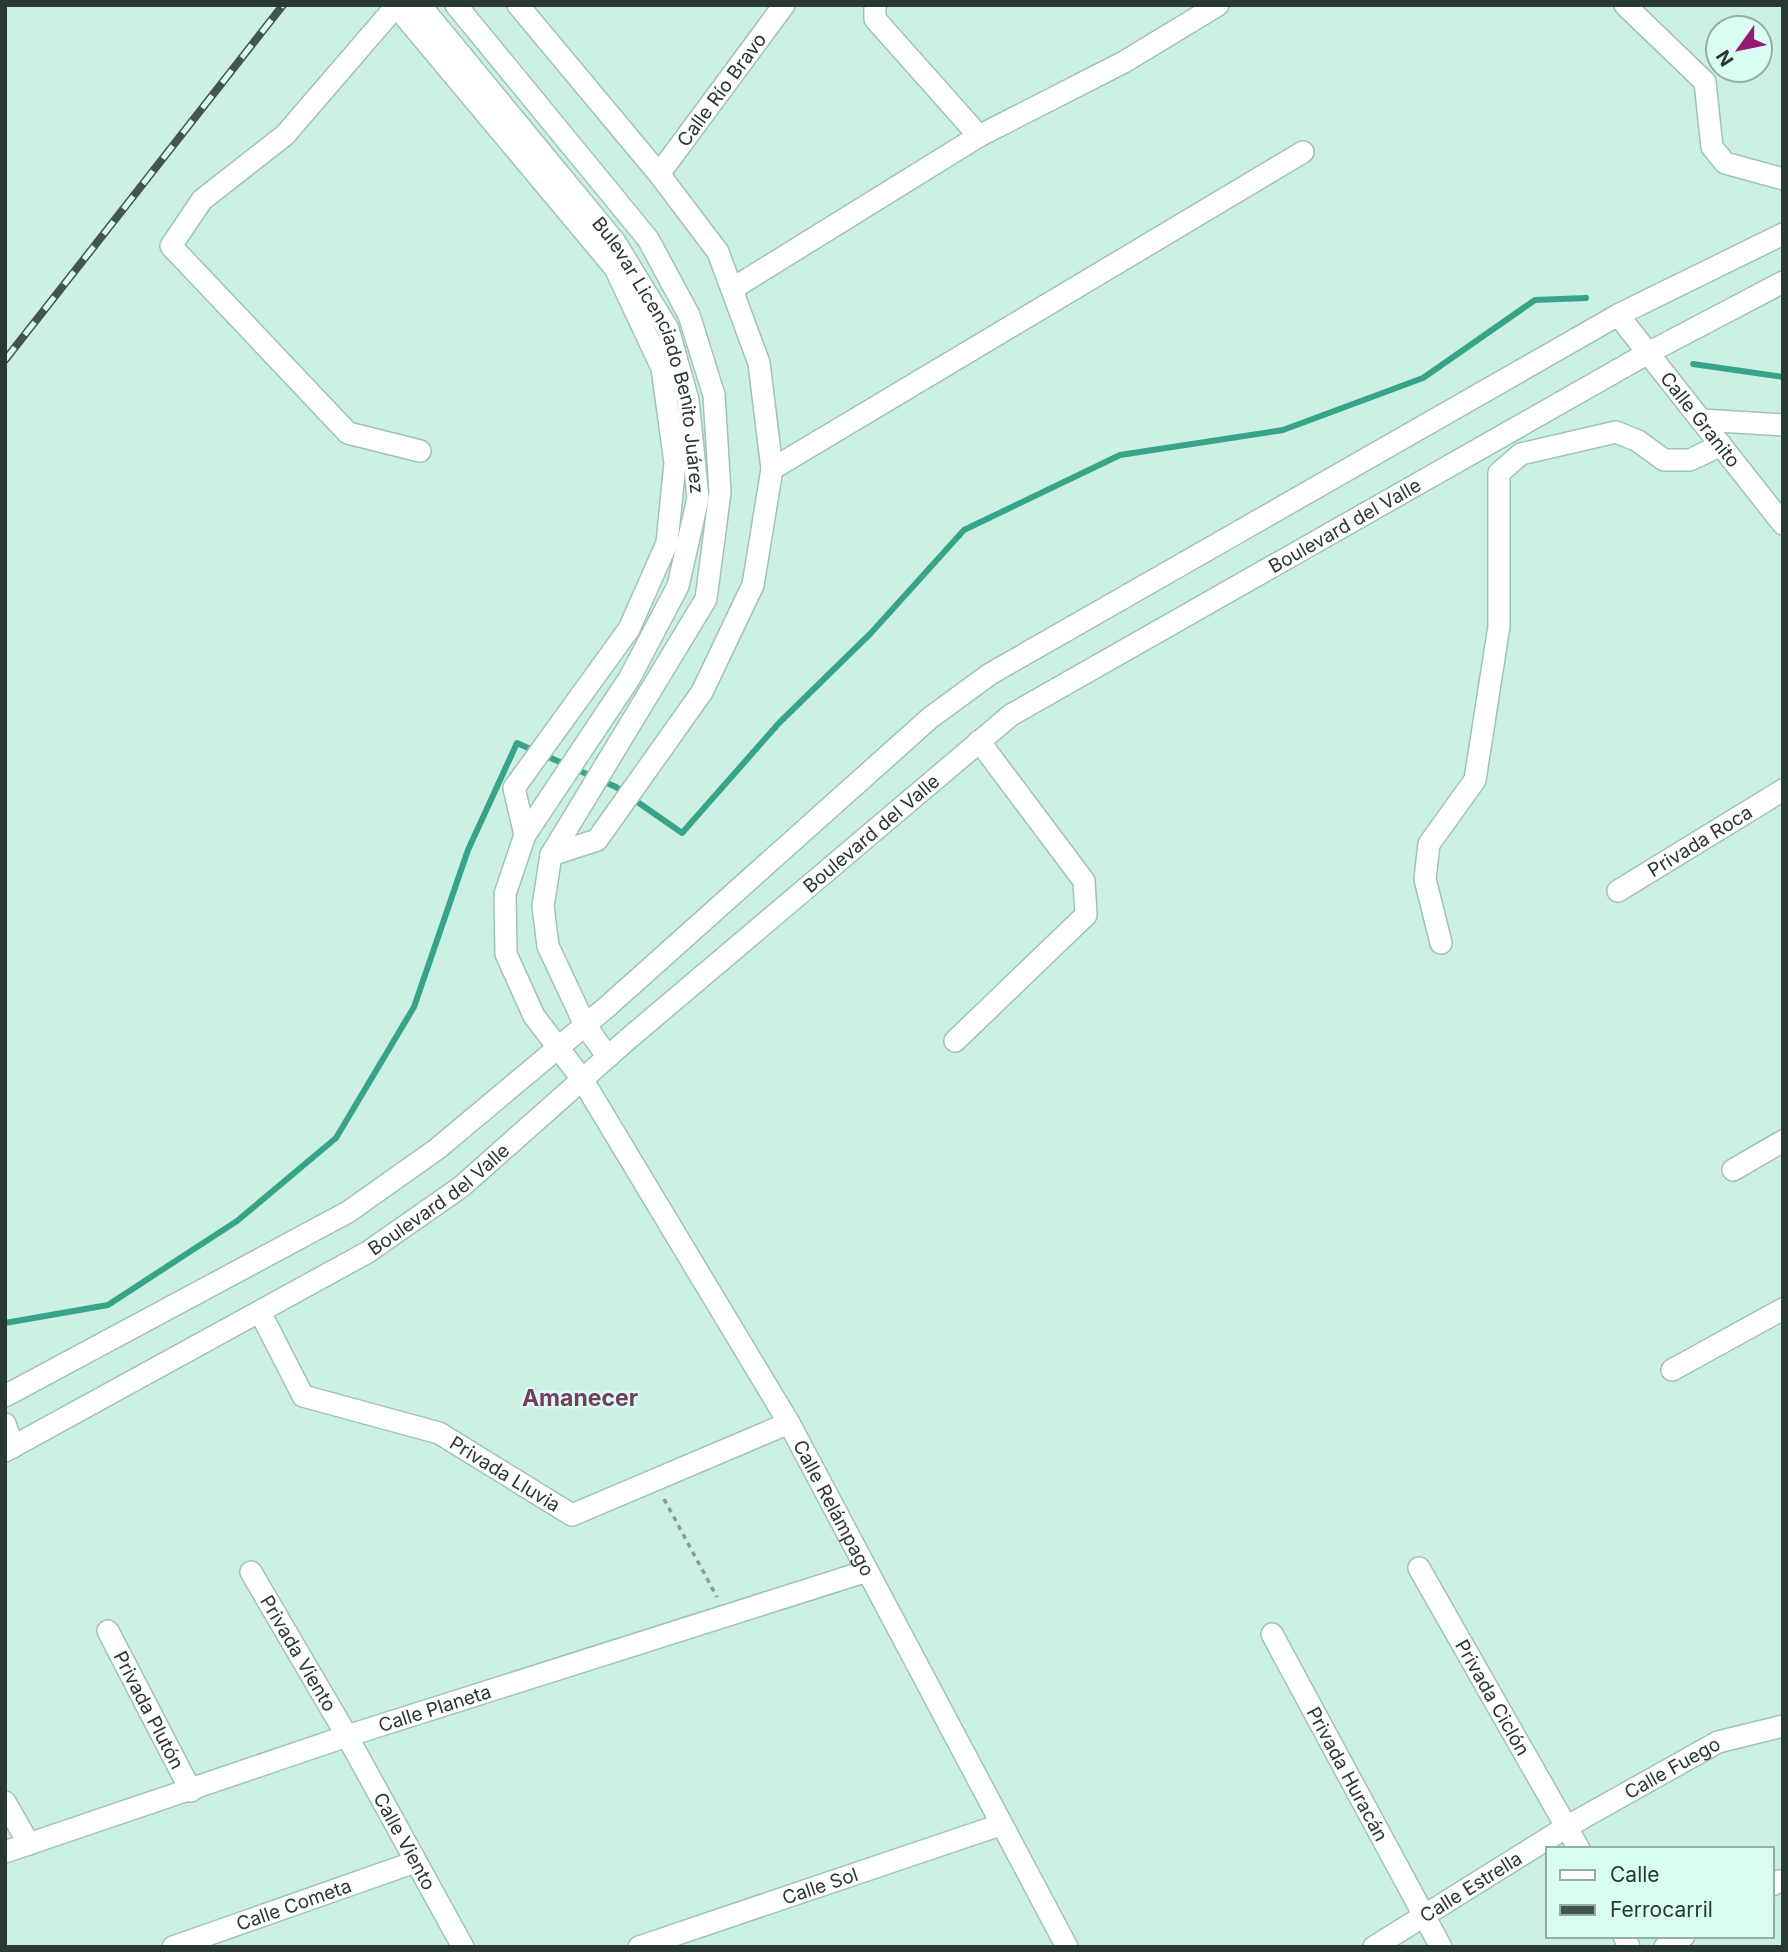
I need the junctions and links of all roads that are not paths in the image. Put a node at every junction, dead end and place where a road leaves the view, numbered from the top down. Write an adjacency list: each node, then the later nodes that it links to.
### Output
1 (456, 5): 27 (street, Bulevar Licenciado Benito Juárez)
2 (518, 5): 11 (street)
3 (784, 5): 11 (street, Calle Río Bravo)
4 (875, 5): 9 (street)
5 (1218, 5): 9 (street)
6 (1625, 5): 12 (street)
7 (397, 6): 21 (street); 26 (street)
8 (421, 6): 26 (street, Bulevar Licenciado Benito Juárez)
9 (979, 136): 15 (street)
10 (1303, 152): 22 (street)
11 (659, 174): 15 (street)
12 (1783, 179)
13 (1783, 234): 16 (street, Boulevard del Valle)
14 (1783, 282): 17 (street, Boulevard del Valle)
15 (732, 289): 22 (street)
16 (1618, 315): 17 (street, Calle Granito); 30 (street, Boulevard del Valle)
17 (1648, 353): 18 (street, Calle Granito); 24 (street, Boulevard del Valle)
18 (1701, 420): 19 (street); 20 (street, Calle Granito)
19 (1783, 425)
20 (1721, 445): 23 (street, Calle Granito); 29 (street)
21 (420, 451)
22 (772, 468): 27 (street)
23 (1783, 524)
24 (979, 741): 31 (street); 33 (street, Boulevard del Valle)
25 (1783, 790): 28 (street, Privada Roca)
26 (525, 835): 32 (street, Bulevar Licenciado Benito Juárez)
27 (551, 855): 30 (street, Bulevar Licenciado Benito Juárez)
28 (1618, 891)
29 (1441, 943)
30 (585, 1025): 32 (street, Boulevard del Valle); 33 (street, Bulevar Licenciado Benito Juárez)
31 (955, 1041)
32 (559, 1048): 34 (street, Bulevar Licenciado Benito Juárez); 40 (street, Boulevard del Valle)
33 (608, 1057): 34 (street, Boulevard del Valle)
34 (582, 1079): 38 (street, Boulevard del Valle); 41 (street, Calle Relámpago)
35 (1783, 1141): 36 (street)
36 (1733, 1170)
37 (1783, 1309): 39 (street)
38 (260, 1312): 41 (street, Privada Lluvia); 43 (street, Boulevard del Valle)
39 (1672, 1370)
40 (5, 1396)
41 (789, 1423): 45 (street, Calle Relámpago)
42 (5, 1424): 43 (street)
43 (9, 1449)
44 (1419, 1568): 54 (street, Privada Ciclón)
45 (867, 1571): 50 (street, Calle Planeta); 53 (street, Calle Relámpago)
46 (251, 1572): 50 (street, Privada Viento)
47 (108, 1631): 51 (street, Privada Plutón)
48 (1272, 1634): 59 (street, Privada Huracán)
49 (1783, 1726): 54 (street, Calle Fuego)
50 (347, 1735): 51 (street, Calle Planeta); 58 (street, Calle Viento)
51 (191, 1791): 55 (street, Calle Planeta)
52 (5, 1802): 55 (street)
53 (1000, 1825): 63 (street, Calle Sol); 64 (street, Calle Relámpago)
54 (1567, 1826): 56 (street, Privada Ciclón); 59 (street, Calle Estrella)
55 (29, 1844): 57 (street, Calle Planeta)
56 (1578, 1847)
57 (5, 1852)
58 (415, 1862): 61 (street, Calle Cometa); 62 (street, Calle Viento)
59 (1424, 1916): 65 (street, Calle Estrella); 66 (street, Privada Huracán)
60 (1681, 1938): 67 (street)
61 (173, 1947)
62 (463, 1947)
63 (639, 1947)
64 (1067, 1947)
65 (1374, 1947)
66 (1441, 1947)
67 (1665, 1947)

